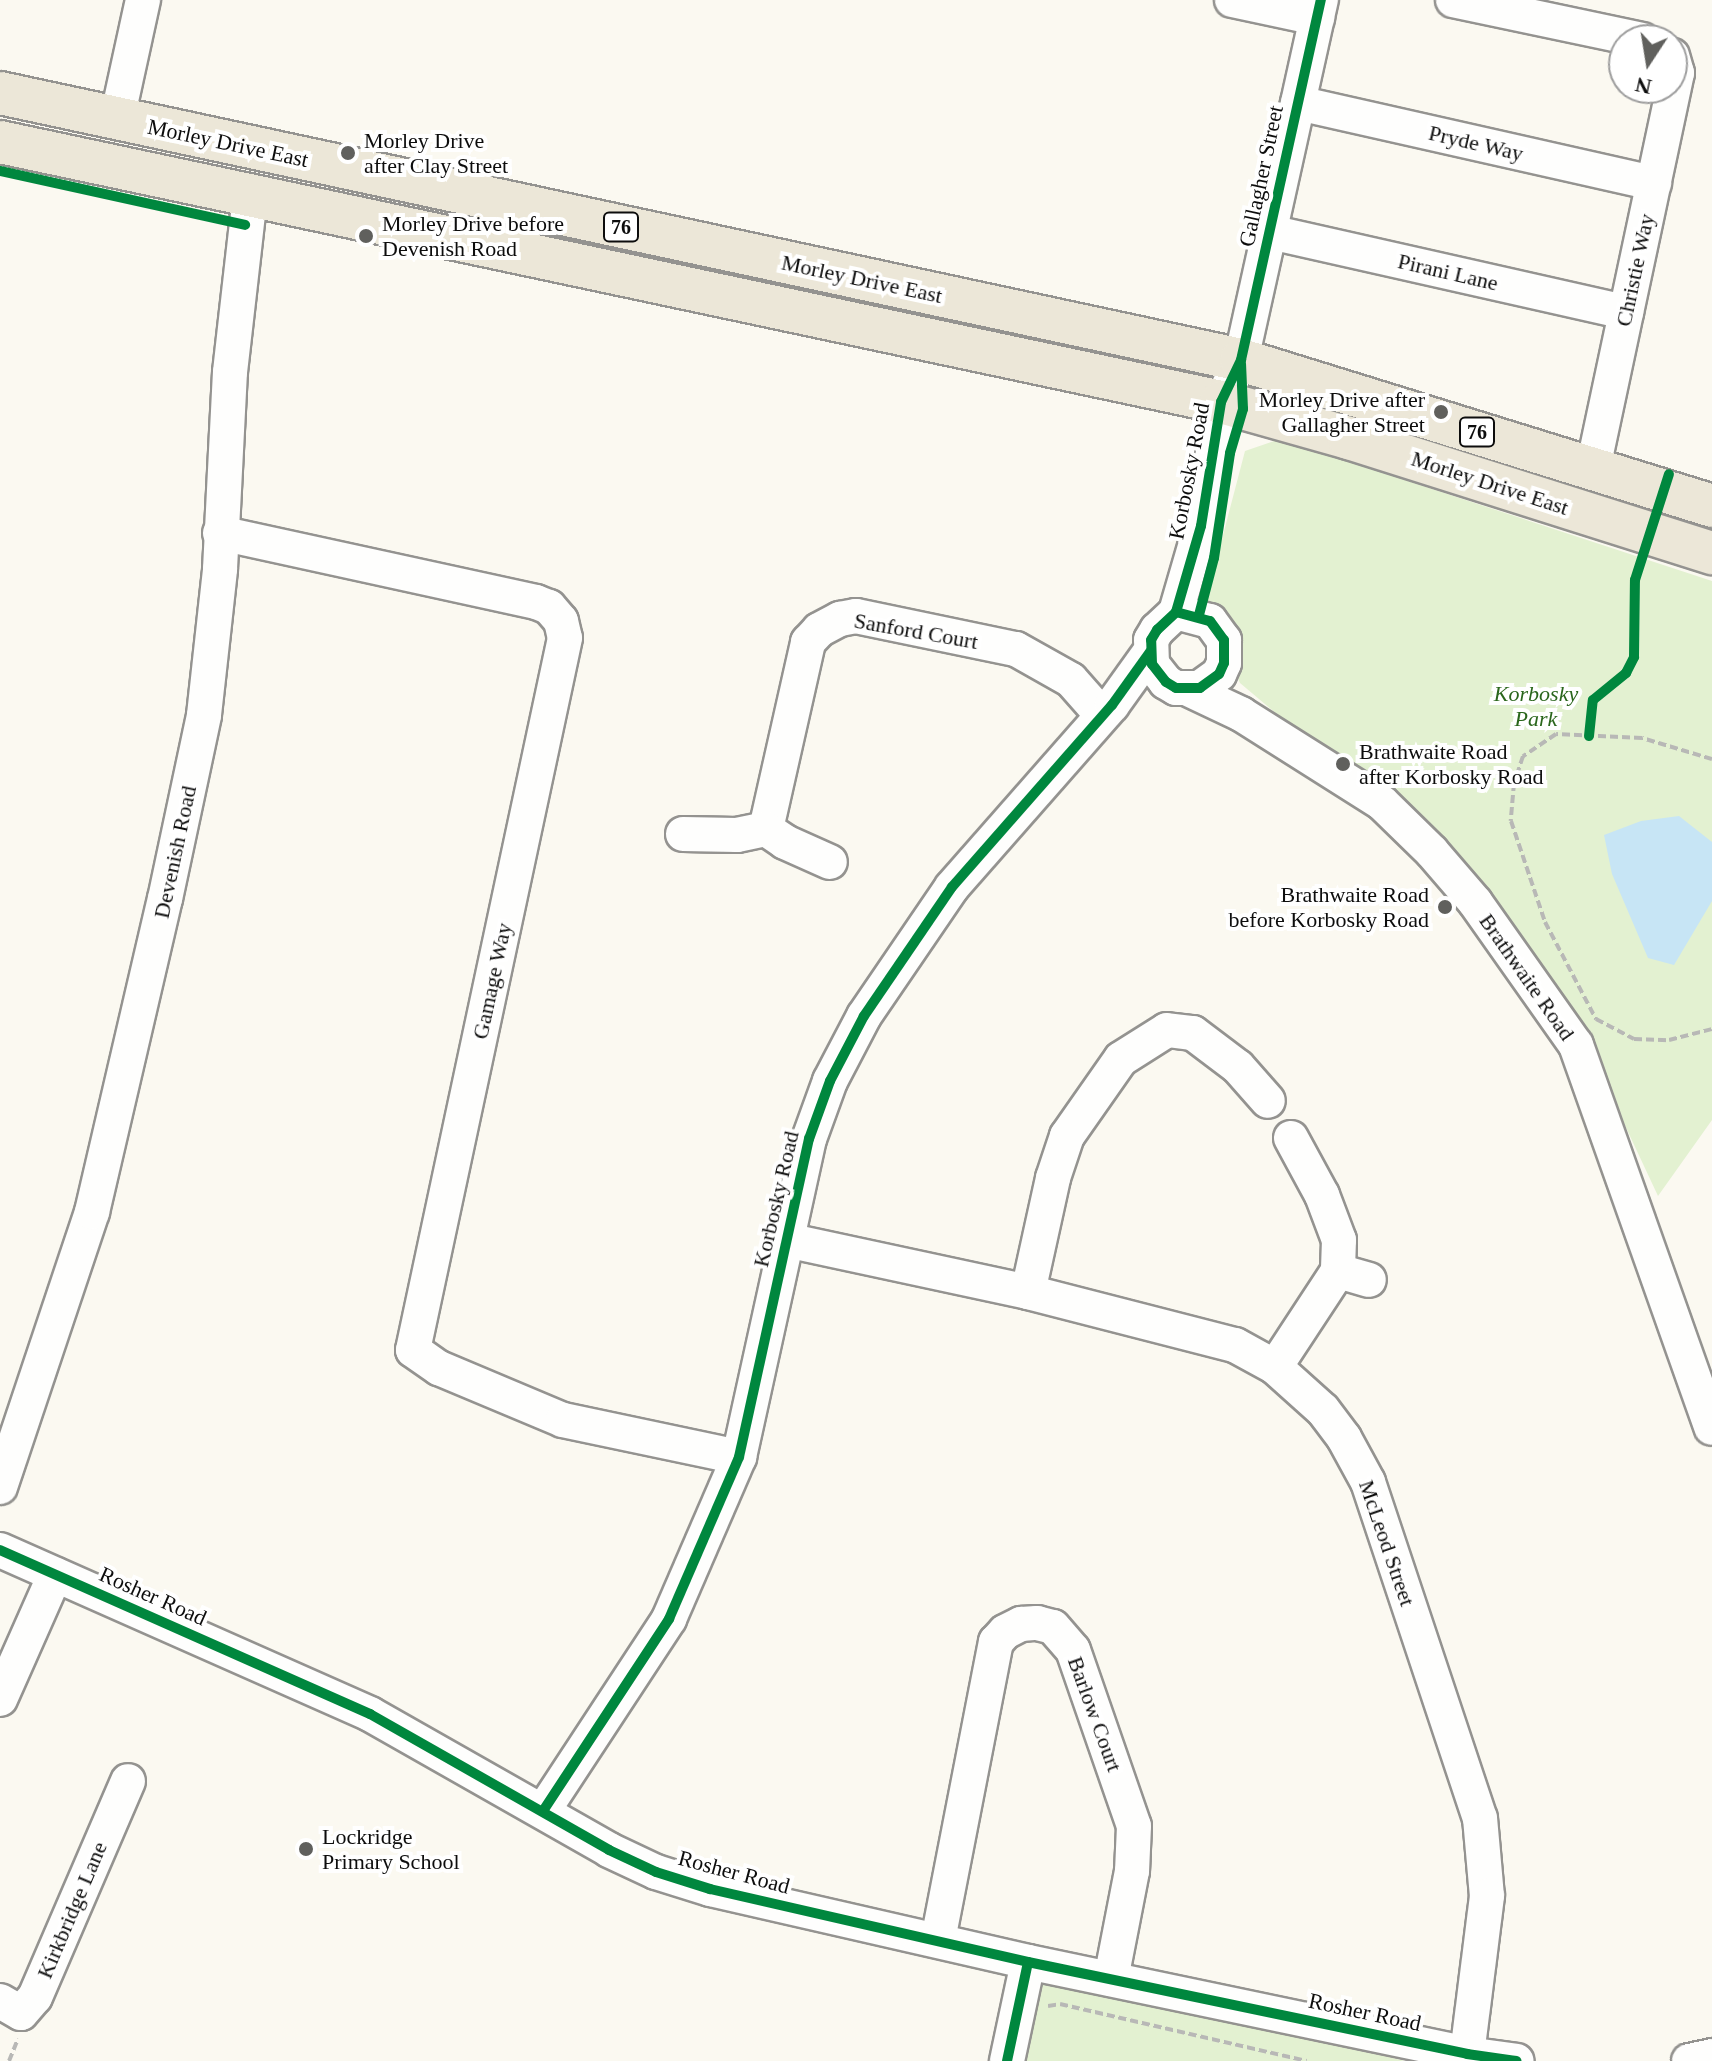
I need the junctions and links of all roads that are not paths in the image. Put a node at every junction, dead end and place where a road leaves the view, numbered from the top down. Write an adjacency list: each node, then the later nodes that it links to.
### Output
1 (143, 0): 9 (street)
2 (1232, 0): 4 (street, Gallagher Street)
3 (1453, 0): 5 (street)
4 (1319, 9): 7 (street, Gallagher Street)
5 (1608, 33)
6 (0, 93): 9 (main road, Morley Drive East / 76)
7 (1298, 103): 11 (street, Pryde Way); 13 (street, Gallagher Street)
8 (1667, 104): 11 (street, Christie Way)
9 (117, 119): 15 (main road, Morley Drive East / 76)
10 (0, 142): 12 (main road, Morley Drive East / 76)
11 (1654, 183): 14 (street, Christie Way)
12 (250, 197): 16 (main road, Morley Drive East / 76); 19 (street, Devenish Road)
13 (1270, 232): 14 (street, Pirani Lane); 15 (street, Gallagher Street)
14 (1626, 312): 17 (street, Christie Way)
15 (1241, 360): 16 (street, Korbosky Road); 17 (main road, Morley Drive East / 76)
16 (1232, 405): 20 (main road, Morley Drive East / 76); 21 (street, Korbosky Road)
17 (1593, 468): 18 (main road, Morley Drive East / 76)
18 (1712, 506)
19 (220, 533): 36 (street, Gamage Way); 37 (street, Devenish Road)
20 (1712, 553)
21 (1187, 614): 22 (street); 23 (street)
22 (1150, 652): 24 (street); 25 (street, Korbosky Road)
23 (1219, 674): 24 (street); 26 (street, Brathwaite Road)
24 (1182, 688): 25 (street); 26 (street, Brathwaite Road)
25 (1107, 710): 27 (street, Sanford Court); 32 (street, Korbosky Road)
26 (1241, 714): 35 (street, Brathwaite Road)
27 (766, 829): 28 (street); 29 (street)
28 (683, 834)
29 (830, 862)
30 (1268, 1101): 33 (street)
31 (1291, 1138): 34 (street)
32 (786, 1240): 33 (street, McLeod Street); 36 (street, Korbosky Road)
33 (1028, 1292): 34 (street, McLeod Street)
34 (1275, 1367): 47 (street, McLeod Street)
35 (1712, 1428)
36 (739, 1457): 42 (street, Korbosky Road)
37 (0, 1487)
38 (0, 1550): 39 (street, Rosher Road)
39 (55, 1575): 40 (street); 42 (street, Rosher Road)
40 (0, 1699)
41 (128, 1781): 46 (street, Kirkbridge Lane)
42 (543, 1811): 43 (street, Rosher Road)
43 (938, 1940): 44 (street, Rosher Road); 45 (street, Barlow Court)
44 (1028, 1962): 45 (street, Rosher Road); 49 (street)
45 (1111, 1979): 47 (street, Rosher Road)
46 (0, 2001)
47 (1467, 2054): 50 (street, Rosher Road)
48 (1712, 2056): 51 (street)
49 (1007, 2061)
50 (1517, 2061)
51 (1689, 2061)

